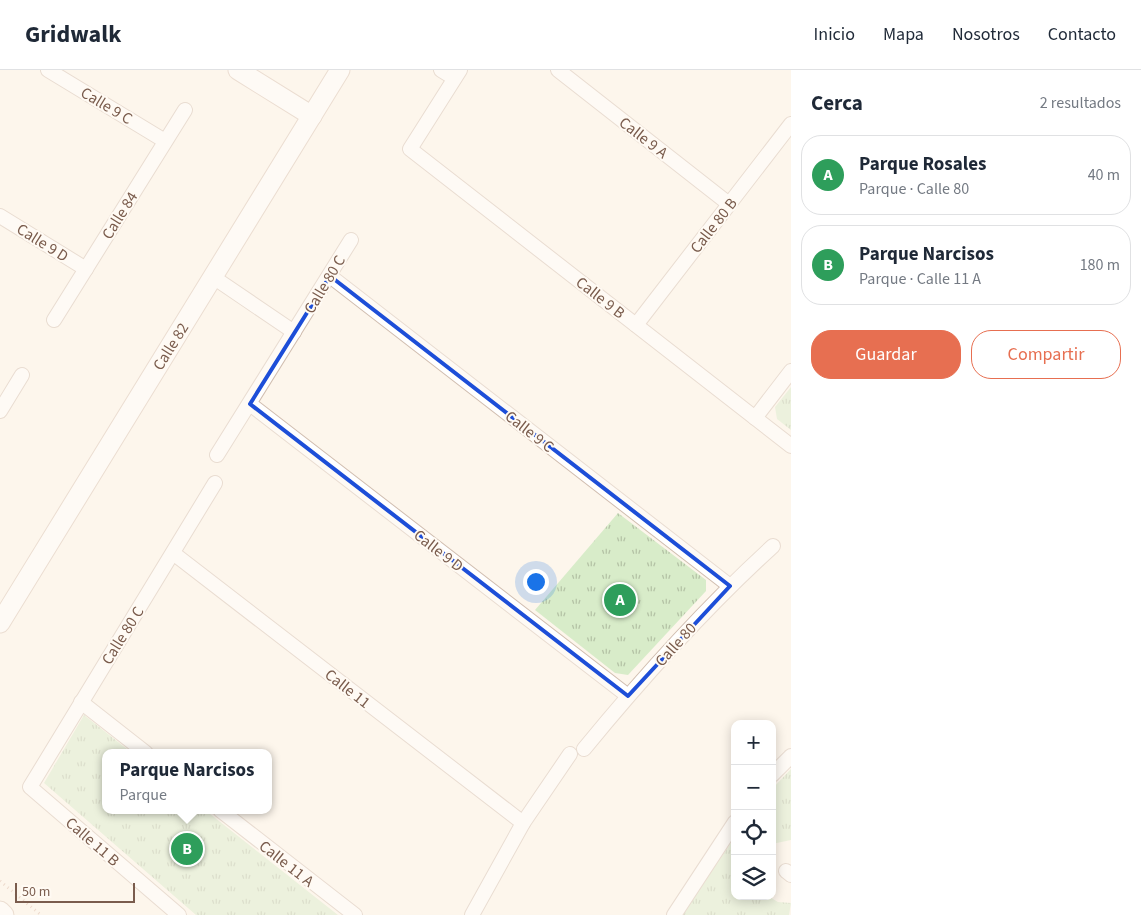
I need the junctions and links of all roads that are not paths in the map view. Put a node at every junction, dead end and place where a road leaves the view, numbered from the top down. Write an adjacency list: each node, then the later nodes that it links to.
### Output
1 (48, 70): 10 (street, Calle 9 C)
2 (238, 70): 8 (street)
3 (340, 70): 8 (street, Calle 82)
4 (441, 70): 6 (street)
5 (558, 70): 11 (street, Calle 9 A)
6 (457, 74): 18 (street, Calle 9 B)
7 (185, 110): 10 (street, Calle 84)
8 (312, 116): 16 (street, Calle 82)
9 (791, 124): 11 (street, Calle 80 B)
10 (165, 140): 14 (street, Calle 84)
11 (729, 204): 18 (street, Calle 80 B)
12 (0, 216): 14 (street, Calle 9 D)
13 (351, 240): 15 (street, Calle 80 C)
14 (86, 269): 17 (street, Calle 84)
15 (330, 276): 19 (street, Calle 80 C); 30 (street, Calle 9 C)
16 (213, 277): 19 (street); 31 (street, Calle 82)
17 (54, 320)
18 (636, 325): 24 (street, Calle 9 B)
19 (294, 332): 22 (street, Calle 80 C)
20 (791, 371): 24 (street)
21 (22, 375): 23 (street)
22 (250, 404): 26 (street, Calle 80 C); 32 (street, Calle 9 D)
23 (0, 411)
24 (755, 418): 25 (street, Calle 9 B)
25 (791, 446)
26 (218, 455)
27 (215, 484): 29 (street, Calle 80 C)
28 (773, 546): 30 (street, Calle 80)
29 (173, 553): 33 (street, Calle 80 C); 41 (street, Calle 11)
30 (730, 586): 32 (street, Calle 80)
31 (0, 623)
32 (628, 696): 35 (street, Calle 80)
33 (81, 702): 34 (street); 39 (street, Calle 80 C)
34 (141, 749)
35 (584, 749)
36 (570, 754): 41 (street)
37 (791, 756): 38 (street)
38 (776, 771)
39 (30, 787): 45 (street, Calle 11 B)
40 (225, 814): 46 (street, Calle 11 A)
41 (523, 823): 47 (street)
42 (731, 828): 48 (street)
43 (0, 911): 44 (street)
44 (4, 915)
45 (179, 915)
46 (355, 915)
47 (472, 915)
48 (674, 915)

